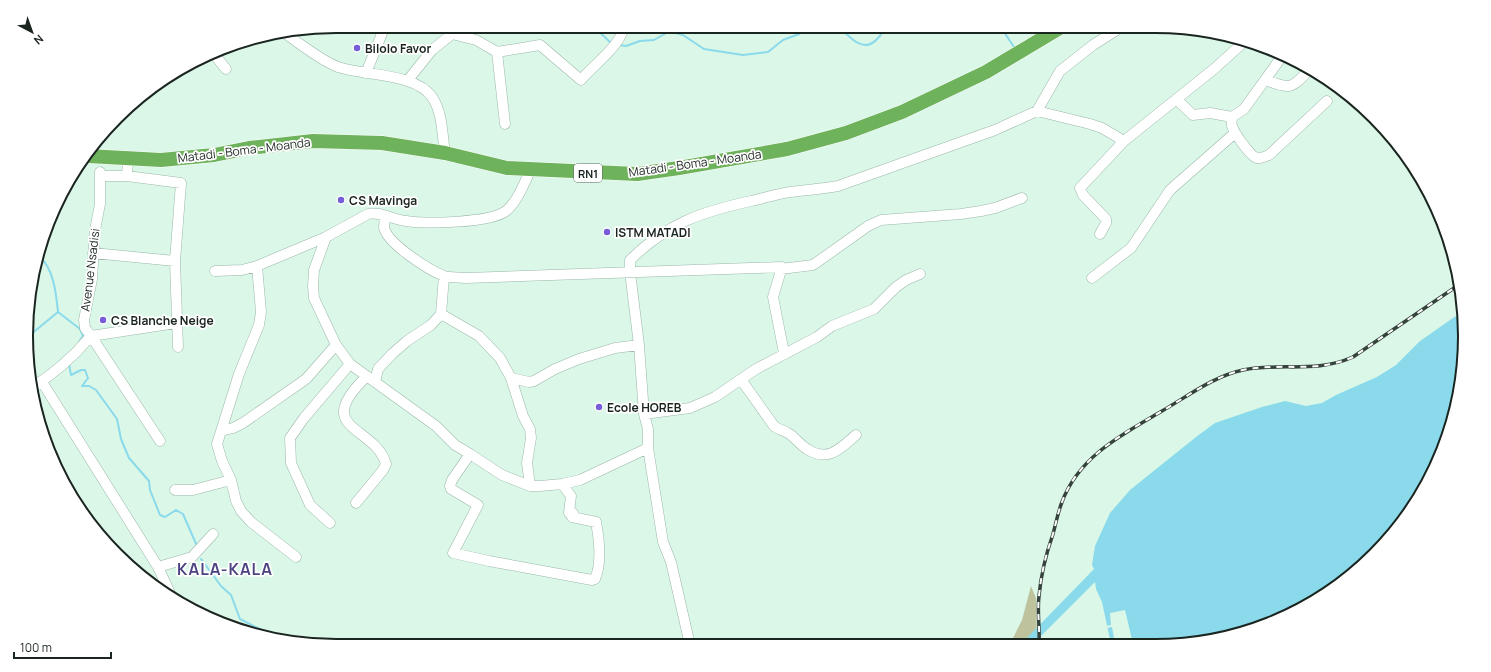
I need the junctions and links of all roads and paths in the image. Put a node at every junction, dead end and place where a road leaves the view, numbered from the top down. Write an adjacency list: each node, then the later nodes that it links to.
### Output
1 (382, 33): 11 (street)
2 (623, 33): 7 (street)
3 (1051, 33): 25 (highway, Matadi - Boma - Moanda / RN1)
4 (1112, 33): 17 (street)
5 (291, 37): 11 (street)
6 (1240, 45): 15 (street)
7 (497, 52): 13 (street); 19 (street)
8 (216, 58): 10 (street)
9 (1280, 60): 14 (street)
10 (226, 70)
11 (366, 73): 13 (street)
12 (1305, 74): 14 (street)
13 (408, 80): 22 (street)
14 (1265, 80): 18 (street)
15 (1176, 99): 18 (street); 21 (street)
16 (1327, 101): 20 (street)
17 (1037, 111): 21 (street); 37 (street)
18 (1232, 117): 20 (street)
19 (505, 124)
20 (1235, 133): 40 (street)
21 (1124, 141): 30 (street)
22 (445, 153): 24 (highway, Matadi - Boma - Moanda / RN1); 25 (highway, Matadi - Boma - Moanda / RN1)
23 (93, 157): 24 (highway, Matadi - Boma - Moanda / RN1); 26 (street, Avenue Nsadisi)
24 (128, 159): 27 (street)
25 (531, 169): 29 (street)
26 (100, 172): 27 (street); 32 (street, Avenue Nsadisi)
27 (127, 176): 33 (street)
28 (1022, 198): 35 (street)
29 (386, 217): 31 (street); 39 (street)
30 (1100, 234)
31 (326, 237): 34 (street); 44 (street)
32 (93, 253): 33 (street); 43 (street, Avenue Nsadisi)
33 (175, 260): 42 (street)
34 (257, 266): 36 (street); 55 (street)
35 (782, 267): 37 (street); 47 (street)
36 (215, 271)
37 (630, 272): 39 (street); 45 (street)
38 (920, 274): 47 (street)
39 (444, 276): 41 (street)
40 (1092, 278)
41 (441, 314): 49 (street); 50 (street)
42 (176, 323): 43 (street); 46 (street)
43 (91, 336): 52 (street); 57 (street, Avenue Nsadisi)
44 (336, 345): 48 (street); 55 (street)
45 (639, 345): 49 (street); 54 (street)
46 (178, 347)
47 (784, 353): 51 (street)
48 (350, 364): 50 (street); 65 (street)
49 (511, 378): 62 (street)
50 (371, 379): 59 (street); 64 (street)
51 (742, 381): 54 (street); 56 (street)
52 (42, 382): 53 (street); 68 (street)
53 (37, 385)
54 (644, 414): 58 (street)
55 (220, 431): 60 (street)
56 (856, 434)
57 (160, 441)
58 (648, 448): 61 (street); 70 (street)
59 (470, 454): 61 (street); 62 (street)
60 (231, 480): 63 (street); 67 (street)
61 (562, 484): 62 (street)
62 (530, 486)
63 (175, 490)
64 (356, 503)
65 (330, 523)
66 (213, 534): 68 (street)
67 (296, 557)
68 (158, 567): 69 (street)
69 (168, 588)
70 (689, 639)

